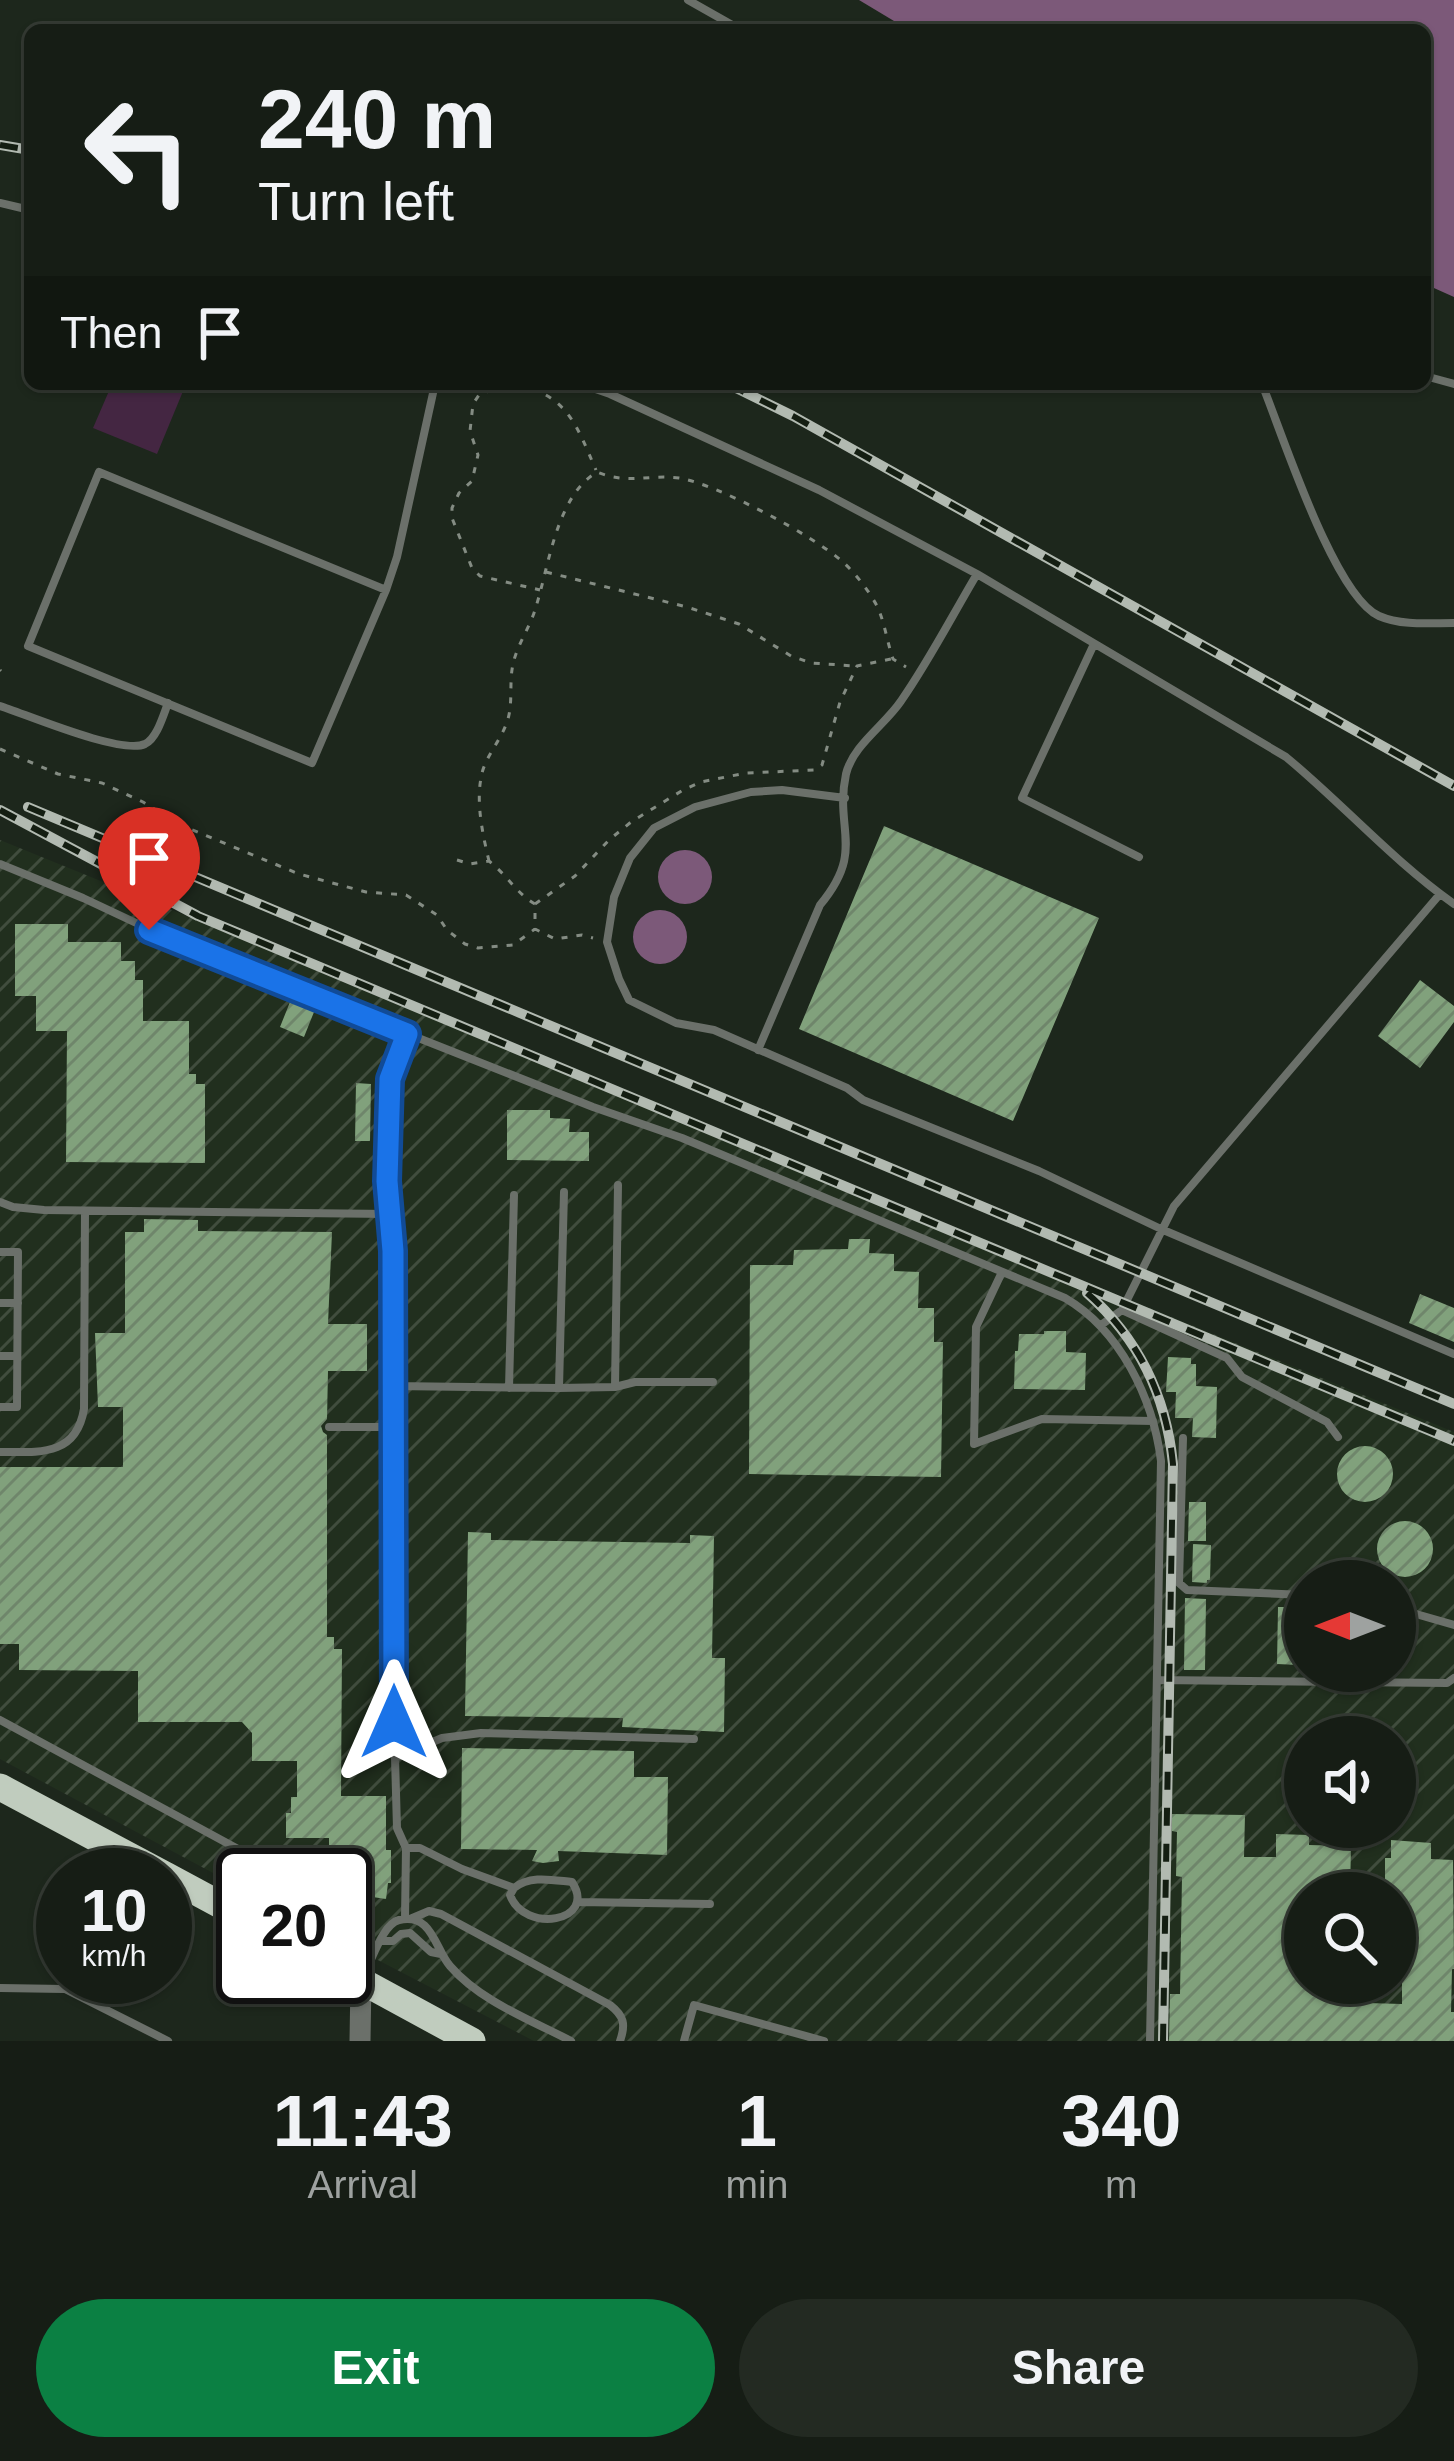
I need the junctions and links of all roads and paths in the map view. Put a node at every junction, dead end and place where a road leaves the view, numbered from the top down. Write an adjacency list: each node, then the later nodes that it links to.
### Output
1 (688, 0): 2 (lane)
2 (730, 24)
3 (434, 390): 11 (lane)
4 (491, 390): 12 (path)
5 (533, 390): 8 (path)
6 (598, 390): 10 (lane)
7 (1264, 390): 13 (lane)
8 (597, 472): 9 (path); 15 (path)
9 (545, 572): 12 (path); 16 (path)
10 (977, 574): 14 (lane); 17 (lane)
11 (386, 590): 18 (lane); 18 (lane)
12 (540, 590): 24 (path)
13 (1454, 623)
14 (1094, 644): 22 (lane); 26 (lane)
15 (893, 659): 16 (path); 17 (path)
16 (857, 666): 27 (path)
17 (918, 673): 21 (lane)
18 (168, 704): 19 (lane)
19 (0, 706)
20 (0, 748): 29 (path)
21 (845, 798): 30 (lane); 32 (lane)
22 (1138, 857)
23 (457, 860): 24 (path)
24 (489, 861): 27 (path)
25 (0, 864): 31 (lane)
26 (1439, 894): 28 (lane); 39 (lane)
27 (535, 904): 29 (path)
28 (1454, 904)
29 (535, 929): 30 (path)
30 (608, 942): 32 (lane)
31 (407, 1034): 38 (lane); 41 (lane)
32 (758, 1049): 39 (lane)
33 (618, 1185): 53 (lane)
34 (564, 1192): 52 (lane)
35 (514, 1196): 51 (lane)
36 (0, 1202): 37 (lane)
37 (85, 1211): 38 (lane); 60 (lane)
38 (390, 1214): 50 (lane)
39 (1161, 1229): 44 (lane); 46 (lane)
40 (0, 1252): 43 (lane)
41 (1002, 1272): 45 (lane); 55 (lane)
42 (0, 1303): 43 (lane)
43 (18, 1303): 48 (lane)
44 (1122, 1310): 45 (lane); 58 (lane)
45 (1101, 1325): 55 (lane)
46 (1454, 1354)
47 (0, 1356): 48 (lane)
48 (17, 1356): 54 (lane)
49 (713, 1382): 53 (lane)
50 (393, 1386): 51 (lane); 57 (lane)
51 (509, 1388): 52 (lane)
52 (559, 1388): 53 (lane)
53 (615, 1388)
54 (0, 1407)
55 (1153, 1421): 65 (lane)
56 (329, 1427): 57 (lane)
57 (393, 1427): 68 (lane)
58 (1338, 1437)
59 (1183, 1438): 61 (lane)
60 (0, 1452)
61 (1284, 1593)
62 (1416, 1614): 63 (lane)
63 (1454, 1625)
64 (1454, 1678): 65 (lane)
65 (1158, 1680): 90 (lane)
66 (0, 1720): 71 (lane)
67 (694, 1739): 68 (lane)
68 (395, 1758): 72 (lane)
69 (0, 1787): 70 (highway)
70 (114, 1848)
71 (236, 1848)
72 (406, 1848): 73 (lane); 76 (lane)
73 (514, 1888): 74 (lane); 74 (lane)
74 (578, 1902): 75 (lane)
75 (710, 1904)
76 (407, 1919): 77 (lane); 79 (lane); 87 (lane)
77 (382, 1941): 78 (lane); 79 (lane)
78 (372, 1953)
79 (441, 1954): 86 (lane)
80 (372, 1986): 85 (highway)
81 (0, 1988): 83 (lane)
82 (356, 2004): 84 (street)
83 (168, 2041)
84 (360, 2041)
85 (472, 2041)
86 (571, 2041)
87 (620, 2041)
88 (684, 2041): 89 (lane)
89 (824, 2041)
90 (1150, 2041)

